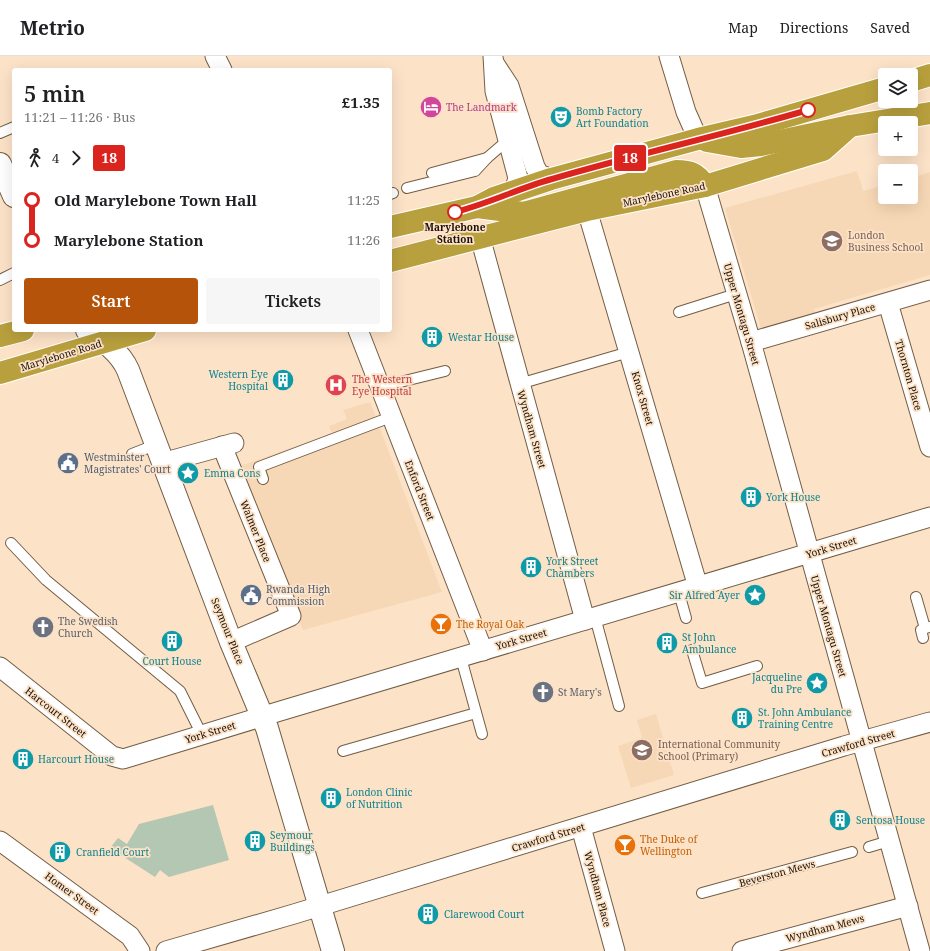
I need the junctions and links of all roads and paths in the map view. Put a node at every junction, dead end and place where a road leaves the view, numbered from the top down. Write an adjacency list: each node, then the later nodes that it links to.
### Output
1 (215, 56): 4 (street)
2 (669, 56): 12 (street)
3 (493, 60): 13 (street); 17 (street)
4 (221, 68)
5 (930, 75): 6 (highway)
6 (918, 78)
7 (878, 90): 12 (highway)
8 (930, 113): 9 (highway)
9 (850, 126): 12 (highway); 18 (highway, Marylebone Road)
10 (12, 128): 11 (lane)
11 (0, 133)
12 (698, 139): 17 (highway)
13 (508, 140): 14 (lane); 21 (street)
14 (487, 158): 16 (lane); 20 (lane)
15 (0, 164): 19 (street)
16 (432, 172)
17 (551, 179): 21 (highway)
18 (705, 186): 22 (highway); 23 (highway, Marylebone Road); 30 (street, Upper Montagu Street)
19 (12, 187)
20 (407, 188)
21 (514, 191): 22 (highway)
22 (477, 207): 24 (highway)
23 (587, 210): 25 (highway, Marylebone Road); 39 (street, Knox Street)
24 (392, 227)
25 (480, 237): 26 (highway, Marylebone Road); 42 (street, Wyndham Street)
26 (392, 260)
27 (12, 274): 28 (lane)
28 (0, 280)
29 (930, 290): 31 (street, Salisbury Place)
30 (736, 294): 32 (lane); 38 (street, Upper Montagu Street)
31 (888, 303): 38 (street, Salisbury Place); 45 (street, Thornton Place)
32 (679, 312)
33 (15, 332): 36 (highway)
34 (129, 332): 37 (highway, Marylebone Road)
35 (359, 332): 43 (street, Enford Street)
36 (0, 336)
37 (96, 336): 41 (highway, Marylebone Road); 47 (street, Seymour Place)
38 (751, 342): 51 (street, Upper Montagu Street)
39 (629, 352): 42 (lane); 52 (street, Knox Street)
40 (445, 371): 43 (lane)
41 (0, 373)
42 (519, 384): 56 (street, Wyndham Street)
43 (380, 387): 44 (street, Enford Street)
44 (391, 417): 48 (lane); 59 (street, Enford Street)
45 (930, 447)
46 (132, 454): 47 (lane)
47 (159, 454): 58 (street, Seymour Place); 58 (street, Walmer Place)
48 (263, 479)
49 (930, 517): 51 (street, York Street)
50 (11, 543): 69 (lane)
51 (809, 554): 52 (street, York Street); 70 (street, Upper Montagu Street)
52 (698, 587): 53 (street, York Street)
53 (679, 593): 55 (lane); 56 (street, York Street)
54 (916, 597): 57 (lane)
55 (686, 618)
56 (590, 619): 59 (street, York Street); 64 (lane)
57 (926, 631)
58 (231, 642): 66 (street, Seymour Place)
59 (483, 650): 61 (street, York Street)
60 (692, 650): 62 (lane)
61 (460, 658): 65 (lane); 66 (street, York Street)
62 (757, 666)
63 (0, 667): 72 (street, Harcourt Street)
64 (619, 706)
65 (476, 712): 68 (lane); 71 (lane)
66 (262, 716): 69 (street, York Street); 80 (street, Seymour Place)
67 (930, 722): 70 (street, Crawford Street)
68 (482, 734)
69 (202, 735): 72 (street, York Street)
70 (862, 741): 73 (street, Crawford Street); 75 (street, Upper Montagu Street)
71 (343, 751)
72 (112, 756)
73 (581, 827): 80 (street, Crawford Street); 84 (street, Wyndham Place)
74 (0, 841): 81 (street, Homer Street)
75 (890, 841): 76 (lane); 79 (street, Upper Montagu Street)
76 (869, 847)
77 (852, 852): 78 (lane, Beverston Mews)
78 (702, 893)
79 (908, 906): 85 (street, Wyndham Mews); 86 (street, Upper Montagu Street)
80 (320, 907): 82 (street, Crawford Street); 83 (street, Seymour Place)
81 (140, 951)
82 (166, 951)
83 (333, 951)
84 (614, 951)
85 (742, 951)
86 (920, 951)

